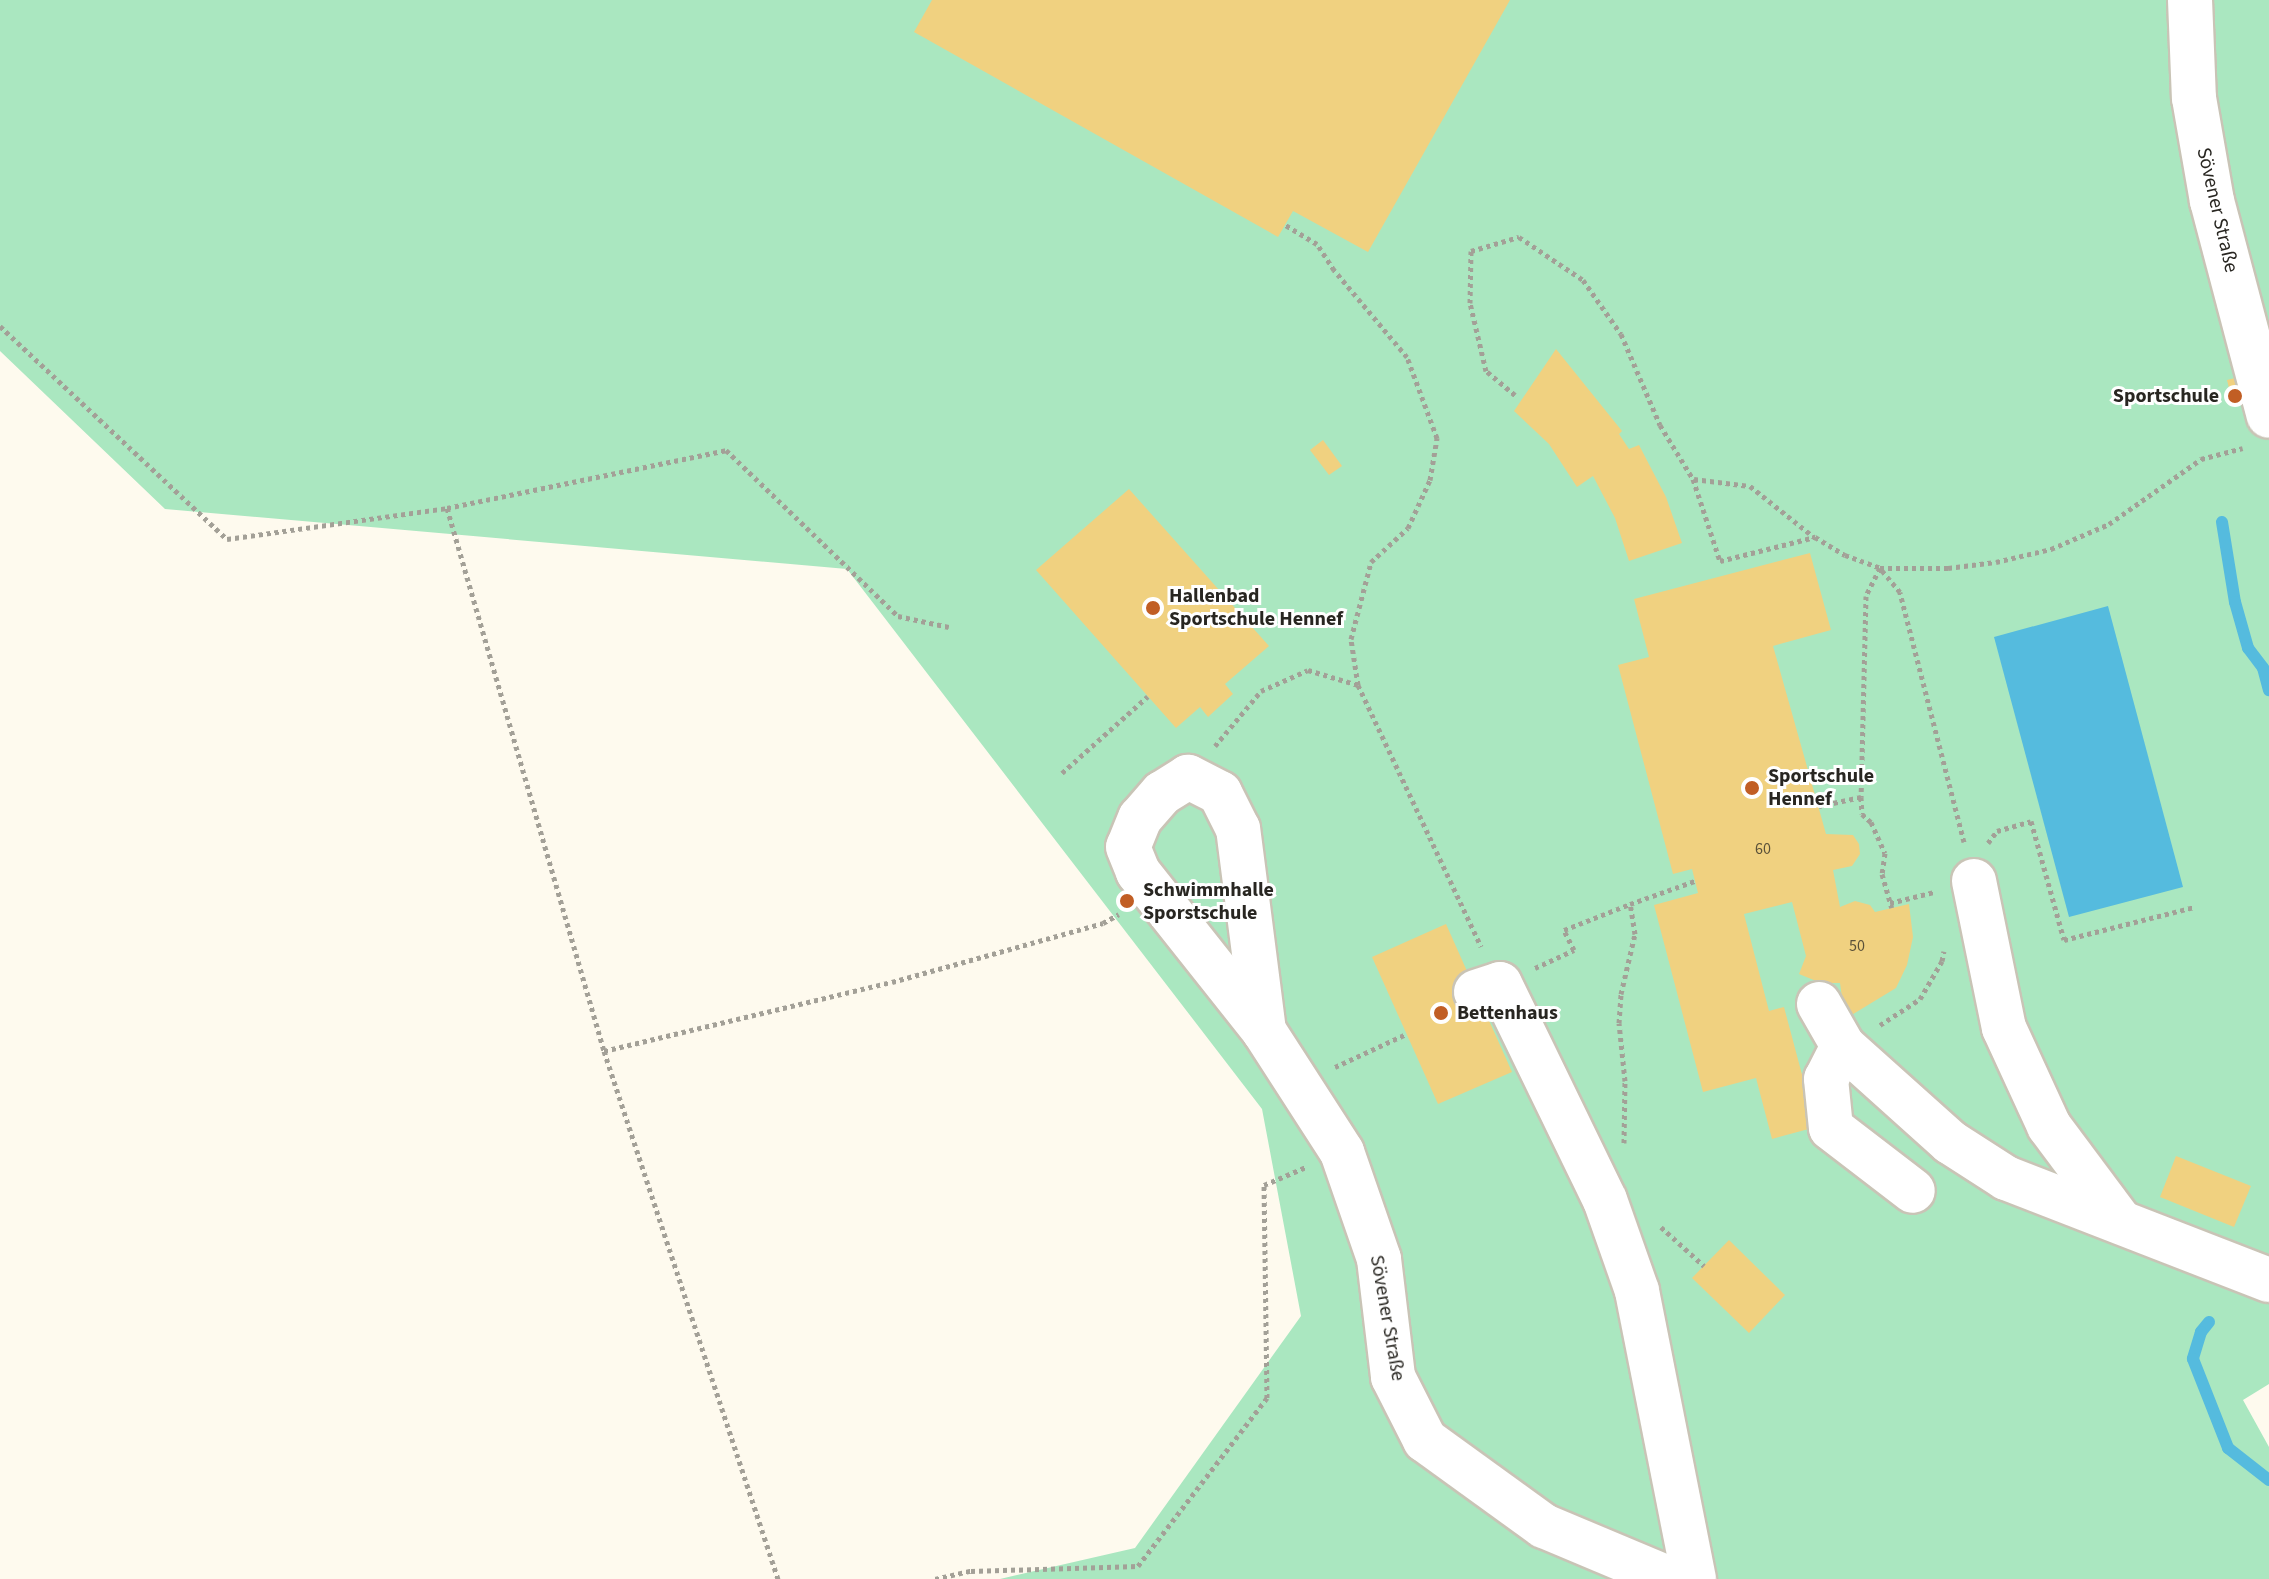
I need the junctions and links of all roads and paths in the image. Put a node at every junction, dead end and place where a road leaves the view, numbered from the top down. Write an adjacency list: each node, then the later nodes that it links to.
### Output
1 (2190, 0): 5 (street, Sövener Straße)
2 (1285, 225): 11 (path)
3 (0, 326): 7 (path)
4 (1515, 395): 6 (path)
5 (2259, 432): 9 (path)
6 (1693, 479): 8 (path); 8 (path)
7 (447, 508): 10 (path); 28 (path)
8 (1815, 537): 9 (path)
9 (1880, 568): 15 (path); 18 (path)
10 (949, 627)
11 (1358, 685): 14 (path); 24 (path)
12 (1148, 696): 13 (path)
13 (1062, 773)
14 (1188, 777): 20 (street, Sövener Straße); 26 (street, Sövener Straße)
15 (1861, 797): 16 (path); 19 (path)
16 (1819, 806)
17 (1695, 881): 21 (path)
18 (1956, 886): 22 (path); 34 (street)
19 (1930, 892)
20 (1155, 894): 26 (street, Sövener Straße); 28 (path)
21 (1630, 904): 24 (path); 33 (path)
22 (2194, 907)
23 (1944, 948): 29 (path)
24 (1488, 988): 33 (street)
25 (1819, 1004): 29 (street)
26 (1264, 1031): 30 (street, Sövener Straße)
27 (1406, 1034): 30 (path)
28 (604, 1051): 36 (path)
29 (1849, 1052): 32 (street); 34 (street)
30 (1298, 1084): 31 (street, Sövener Straße)
31 (1342, 1152): 37 (path); 38 (street, Sövener Straße)
32 (1913, 1191)
33 (1605, 1200): 39 (street)
34 (2119, 1220): 35 (street)
35 (2269, 1280)
36 (778, 1579)
37 (935, 1579)
38 (1670, 1579)
39 (1694, 1579)

